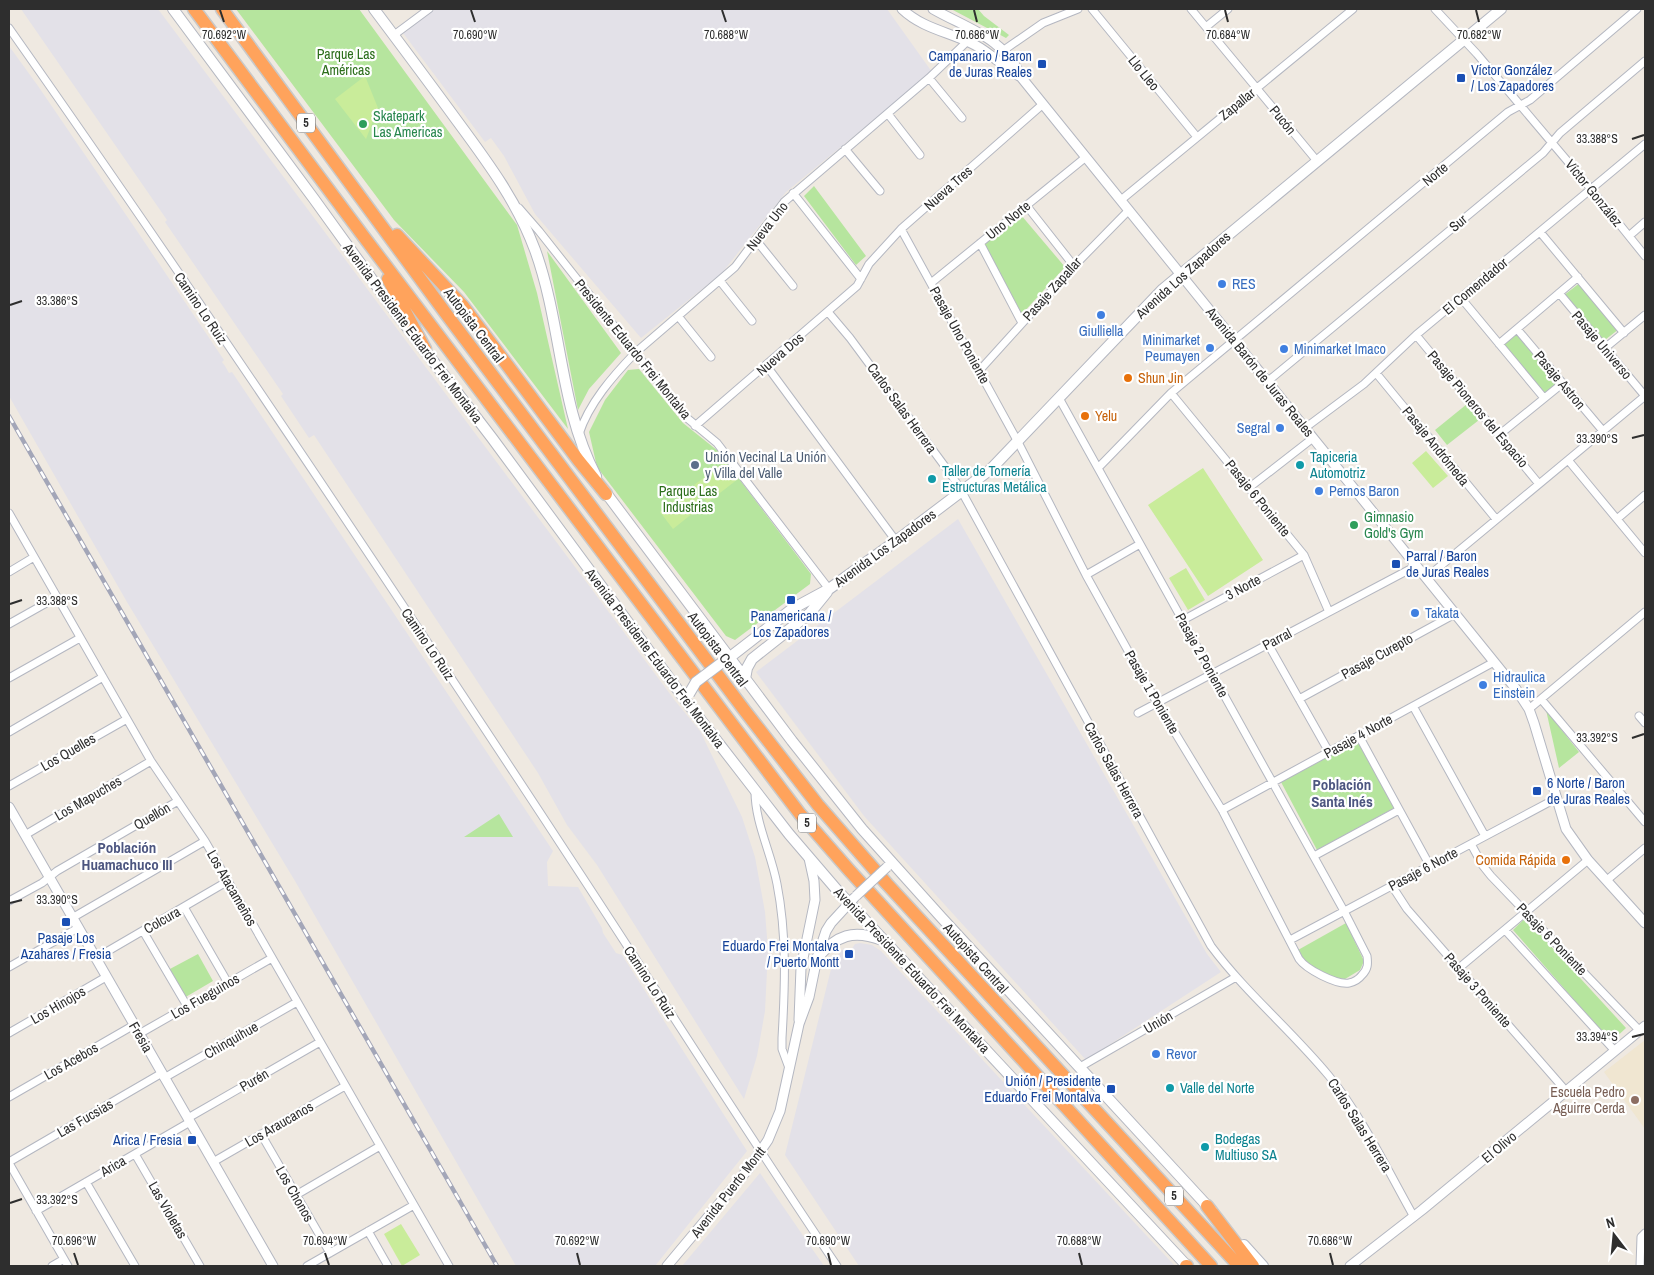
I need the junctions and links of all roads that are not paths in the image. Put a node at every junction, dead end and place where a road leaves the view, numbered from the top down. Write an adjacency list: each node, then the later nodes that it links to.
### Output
1 (173, 9): 74 (main road, Avenida Presidente Eduardo Frei Montalva)
2 (194, 9): 50 (highway, 5)
3 (222, 9): 41 (highway, Autopista Central / 5)
4 (374, 9): 19 (main road)
5 (429, 9): 19 (street)
6 (902, 9): 21 (street, Avenida Barón de Juras Reales)
7 (933, 9): 18 (street, Avenida Barón de Juras Reales)
8 (1078, 9): 22 (street)
9 (1092, 9): 31 (street, Llo Lleo)
10 (1191, 9): 16 (street, Pucón)
11 (1228, 9): 16 (street)
12 (1353, 9): 26 (street, Zapallar)
13 (1435, 9): 20 (street, Víctor González)
14 (1501, 9): 20 (main road, Avenida Los Zapadores)
15 (1637, 9): 28 (street, Norte)
16 (1206, 27): 26 (street, Pucón)
17 (9, 28): 202 (street, Camino Lo Ruiz)
18 (977, 32): 21 (street, Nueva Uno); 22 (street, Avenida Barón de Juras Reales)
19 (394, 35): 43 (main road)
20 (1464, 40): 28 (street, Víctor González); 37 (main road, Avenida Los Zapadores)
21 (967, 41): 24 (street, Avenida Barón de Juras Reales); 25 (street, Nueva Uno)
22 (1004, 50): 24 (street, Avenida Barón de Juras Reales)
23 (1645, 62): 32 (street, Sur)
24 (1021, 77): 27 (street, Avenida Barón de Juras Reales)
25 (928, 78): 29 (street, Nueva Uno); 30 (street)
26 (1256, 88): 31 (street, Zapallar); 37 (street, Pucón)
27 (1043, 104): 36 (street, Avenida Barón de Juras Reales); 47 (street, Nueva Tres)
28 (1520, 105): 32 (street, Víctor González); 71 (street, Norte)
29 (888, 114): 34 (street, Nueva Uno); 35 (street)
30 (962, 118)
31 (1196, 138): 42 (street, Zapallar)
32 (1552, 143): 38 (street, Víctor González); 80 (street, Sur)
33 (1645, 144): 38 (street, El Comendador)
34 (845, 149): 39 (street); 40 (street, Nueva Uno)
35 (920, 155)
36 (1086, 157): 42 (street, Avenida Barón de Juras Reales); 44 (street, Uno Norte)
37 (1317, 161): 55 (main road, Avenida Los Zapadores)
38 (1591, 189): 48 (street, El Comendador); 49 (street, Víctor González)
39 (880, 191)
40 (793, 194): 51 (street, Nueva Uno); 57 (street)
41 (363, 200): 98 (highway); 228 (highway, Autopista Central / 5)
42 (1121, 200): 45 (street, Avenida Barón de Juras Reales)
43 (512, 201): 75 (street, Presidente Eduardo Frei Montalva); 90 (main road)
44 (1026, 205): 52 (street, Uno Norte); 54 (street)
45 (1129, 210): 54 (street, Pasaje Zapallar); 55 (street, Avenida Barón de Juras Reales)
46 (1645, 222): 49 (street)
47 (901, 229): 57 (street, Nueva Tres); 59 (street, Pasaje Uno Poniente)
48 (1540, 232): 56 (street, Pasaje Universo); 62 (street, El Comendador)
49 (1629, 236): 53 (street, Víctor González)
50 (364, 237): 74 (highway); 227 (highway, 5)
51 (756, 240): 58 (street, Nueva Uno); 60 (street)
52 (980, 243): 59 (street, Uno Norte); 67 (street)
53 (1645, 256)
54 (1074, 266): 67 (street, Pasaje Zapallar)
55 (1180, 274): 71 (street, Avenida Barón de Juras Reales); 84 (main road, Avenida Los Zapadores)
56 (1578, 277): 61 (street); 69 (street, Pasaje Universo)
57 (861, 279): 63 (street, Nueva Dos)
58 (720, 281): 65 (street, Nueva Uno); 66 (street)
59 (931, 283): 78 (street, Pasaje Uno Poniente)
60 (793, 286)
61 (1559, 294): 68 (street); 73 (street, Pasaje Universo)
62 (1461, 298): 70 (street, El Comendador); 72 (street)
63 (828, 312): 77 (street, Nueva Dos); 97 (street, Carlos Salas Herrera)
64 (1645, 315): 69 (street)
65 (678, 316): 75 (street, Nueva Uno); 76 (street)
66 (752, 321)
67 (1022, 323): 78 (street, Pasaje Zapallar)
68 (1517, 329): 72 (street); 81 (street, Pasaje Astron)
69 (1624, 332): 73 (street)
70 (1416, 335): 79 (street, El Comendador); 89 (street, Pasaje Pioneros del Espacio)
71 (1234, 341): 80 (street, Avenida Barón de Juras Reales); 82 (street, Norte)
72 (1499, 344): 85 (street)
73 (1605, 348): 83 (street, Pasaje Universo)
74 (425, 349): 130 (main road, Avenida Presidente Eduardo Frei Montalva)
75 (635, 353): 86 (street, Presidente Eduardo Frei Montalva); 90 (street, Nueva Uno)
76 (711, 357)
77 (766, 365): 86 (street, Nueva Dos); 103 (street)
78 (979, 371): 92 (street, Pasaje Uno Poniente)
79 (1376, 373): 87 (street, El Comendador); 101 (street, Pasaje Andrómeda)
80 (1267, 382): 87 (street, Avenida Barón de Juras Reales)
81 (1563, 383): 85 (street); 88 (street, Pasaje Astron)
82 (1171, 393): 94 (street, Norte); 96 (street, Pasaje 6 Poniente)
83 (1645, 396): 88 (street)
84 (1059, 398): 92 (main road, Avenida Los Zapadores); 94 (street, Pasaje 2 Poniente)
85 (1544, 398): 89 (street)
86 (695, 426): 112 (street, Presidente Eduardo Frei Montalva)
87 (1305, 428): 91 (street, Avenida Barón de Juras Reales)
88 (1603, 431): 93 (street)
89 (1499, 435): 95 (street, Pasaje Pioneros del Espacio)
90 (578, 437): 98 (main road)
91 (1313, 438): 96 (street); 108 (street, Avenida Barón de Juras Reales)
92 (1018, 442): 97 (main road, Avenida Los Zapadores); 110 (street, Pasaje 1 Poniente)
93 (1568, 460): 95 (street); 102 (street)
94 (1098, 468): 104 (street, Pasaje 2 Poniente)
95 (1539, 484): 101 (street)
96 (1250, 487): 106 (street, Pasaje 6 Poniente)
97 (962, 492): 103 (main road, Avenida Los Zapadores); 182 (street, Carlos Salas Herrera)
98 (606, 494): 121 (main road)
99 (1645, 495): 102 (street)
100 (9, 513): 107 (street, Los Atacameños)
101 (1496, 519): 111 (street)
102 (1617, 519): 105 (street)
103 (896, 541): 112 (main road, Avenida Los Zapadores)
104 (1140, 544): 110 (street); 117 (street, Pasaje 2 Poniente)
105 (1645, 553)
106 (1304, 555): 114 (street, Pasaje 6 Poniente); 117 (street, 3 Norte)
107 (34, 557): 109 (street); 113 (street, Los Atacameños)
108 (1416, 566): 111 (street, Avenida Barón de Juras Reales); 114 (street, Parral)
109 (9, 572)
110 (1086, 575): 129 (street, Pasaje 1 Poniente)
111 (1426, 578): 116 (street, Avenida Barón de Juras Reales)
112 (829, 589): 121 (main road, Avenida Los Zapadores); 126 (main road, Avenida Los Zapadores)
113 (57, 597): 118 (street); 119 (street, Los Atacameños)
114 (1329, 612): 120 (street, Parral)
115 (1645, 612): 128 (street)
116 (1455, 614): 122 (street, Avenida Barón de Juras Reales); 127 (street, Pasaje Curepto)
117 (1182, 620): 123 (street, Pasaje 2 Poniente)
118 (9, 624)
119 (80, 638): 124 (street, Los Atacameños); 125 (street)
120 (1268, 644): 123 (street, Parral); 127 (street)
121 (726, 660): 126 (main road); 130 (main road, Avenida Los Zapadores, bridge)
122 (1494, 662): 131 (street, Pasaje 4 Norte); 132 (street, Avenida Barón de Juras Reales)
123 (1212, 674): 129 (street, Parral); 141 (street, Pasaje 2 Poniente)
124 (103, 677): 135 (street, Los Atacameños); 137 (street)
125 (9, 678)
126 (746, 679): 158 (main road)
127 (1299, 699): 139 (street)
128 (1541, 699): 132 (street); 149 (street)
129 (1157, 703): 133 (street, Parral); 147 (street, Pasaje 1 Poniente)
130 (689, 705): 143 (main road, Avenida Presidente Eduardo Frei Montalva)
131 (1413, 706): 138 (street, Pasaje 4 Norte); 151 (street)
132 (1529, 709): 144 (street, Avenida Barón de Juras Reales)
133 (1138, 713)
134 (1639, 716): 136 (street)
135 (127, 719): 140 (street, Los Atacameños); 142 (street, Los Quelles)
136 (1645, 723)
137 (9, 732)
138 (1359, 736): 139 (street, Pasaje 4 Norte); 148 (street)
139 (1330, 752): 141 (street, Pasaje 4 Norte)
140 (151, 761): 145 (street, Los Atacameños); 150 (street, Los Mapuches)
141 (1273, 782): 147 (street, Pasaje 4 Norte); 155 (street, Pasaje 2 Poniente)
142 (9, 786)
143 (755, 791): 156 (main road, Avenida Presidente Eduardo Frei Montalva); 194 (street)
144 (1557, 798): 151 (street, Pasaje 6 Norte); 157 (street, Avenida Barón de Juras Reales)
145 (178, 801): 152 (street, Los Atacameños); 160 (street, Quellón)
146 (9, 807): 150 (street, Fresia)
147 (1222, 810): 174 (street, Pasaje 1 Poniente)
148 (1399, 810): 155 (street); 159 (street)
149 (1645, 822)
150 (25, 835): 160 (street, Fresia)
151 (1485, 836): 153 (street, Pasaje 6 Norte)
152 (205, 841): 162 (street, Los Atacameños); 169 (street)
153 (1471, 844): 159 (street, Pasaje 6 Norte); 168 (street, Pasaje 6 Poniente)
154 (1645, 848): 161 (street)
155 (1314, 856): 167 (street, Pasaje 2 Poniente)
156 (808, 858): 164 (main road, Avenida Presidente Eduardo Frei Montalva); 186 (street, Avenida Puerto Montt)
157 (1588, 860): 161 (street, Avenida Barón de Juras Reales); 168 (street)
158 (890, 865): 164 (street, Avenida Puerto Montt, bridge); 193 (main road)
159 (1430, 866): 163 (street, Pasaje 6 Norte)
160 (49, 877): 165 (street, Quellón); 169 (street, Fresia)
161 (1607, 880): 170 (street, Avenida Barón de Juras Reales)
162 (228, 881): 166 (street, Colcura); 177 (street, Los Atacameños)
163 (1392, 886): 167 (street, Pasaje 6 Norte); 180 (street, Pasaje 3 Poniente)
164 (853, 899): 175 (main road, Avenida Presidente Eduardo Frei Montalva); 178 (street, Avenida Puerto Montt)
165 (9, 902)
166 (184, 907): 172 (street, Colcura); 183 (street)
167 (1344, 911): 174 (street, Pasaje 6 Norte); 174 (street, Pasaje 2 Poniente)
168 (1526, 912): 173 (street); 188 (street, Pasaje 6 Poniente)
169 (72, 918): 171 (street, Fresia)
170 (1645, 923)
171 (78, 928): 176 (street, Fresia); 179 (street)
172 (143, 930): 176 (street, Colcura); 185 (street)
173 (1505, 930): 180 (street); 192 (street, Pasaje 6 Poniente)
174 (1290, 940)
175 (886, 941): 178 (main road); 226 (main road, Avenida Presidente Eduardo Frei Montalva)
176 (96, 958): 181 (street, Fresia)
177 (272, 958): 183 (street, Los Fueguinos); 184 (street, Los Atacameños)
178 (817, 958): 186 (street, Avenida Puerto Montt)
179 (9, 967)
180 (1459, 968): 197 (street, Pasaje 3 Poniente)
181 (106, 976): 187 (street, Fresia); 189 (street, Los Hinojos)
182 (1236, 977): 193 (street, Unión); 211 (street, Carlos Salas Herrera)
183 (228, 982): 185 (street, Los Fueguinos)
184 (297, 1002): 191 (street, Los Atacameños); 195 (street, Chinquihue)
185 (187, 1006): 190 (street, Los Fueguinos)
186 (799, 1024): 194 (street, Avenida Puerto Montt)
187 (134, 1025): 190 (street, Fresia); 198 (street, Los Acebos)
188 (1642, 1028): 192 (street, El Olivo)
189 (9, 1034)
190 (139, 1034): 195 (street, Fresia)
191 (320, 1042): 196 (street, Los Atacameños); 199 (street, Purén)
192 (1615, 1051): 197 (street, El Olivo)
193 (1080, 1067): 209 (main road)
194 (790, 1069): 202 (street, Avenida Puerto Montt)
195 (163, 1076): 199 (street, Fresia); 204 (street, Las Fucsias)
196 (346, 1086): 200 (street, Los Araucanos); 201 (street, Los Atacameños)
197 (1566, 1091): 211 (street, El Olivo)
198 (9, 1097)
199 (189, 1120): 203 (street, Arica); 205 (street, Fresia)
200 (261, 1134): 205 (street, Los Araucanos); 207 (street, Los Chonos)
201 (380, 1146): 207 (street); 208 (street, Los Atacameños)
202 (761, 1152): 224 (street, Avenida Puerto Montt); 225 (street, Camino Lo Ruiz)
203 (135, 1154): 206 (street, Arica); 219 (street, Las Violetas)
204 (9, 1162): 210 (street)
205 (213, 1162): 220 (street, Fresia)
206 (86, 1182): 210 (street, Arica); 218 (street)
207 (296, 1195): 214 (street, Los Chonos)
208 (414, 1205): 212 (street); 223 (street, Los Atacameños)
209 (1207, 1206): 229 (highway); 230 (main road)
210 (36, 1211): 215 (street)
211 (1414, 1216): 231 (street, El Olivo)
212 (368, 1231): 214 (street); 222 (street)
213 (1643, 1235): 232 (street)
214 (330, 1253): 221 (street)
215 (64, 1259): 216 (street); 217 (street)
216 (52, 1266)
217 (68, 1266)
218 (135, 1266)
219 (200, 1266)
220 (273, 1266)
221 (307, 1266)
222 (388, 1266)
223 (449, 1266)
224 (667, 1266)
225 (837, 1266)
226 (1187, 1266)
227 (1211, 1266)
228 (1239, 1266)
229 (1253, 1266)
230 (1263, 1266)
231 (1350, 1266)
232 (1640, 1266)

